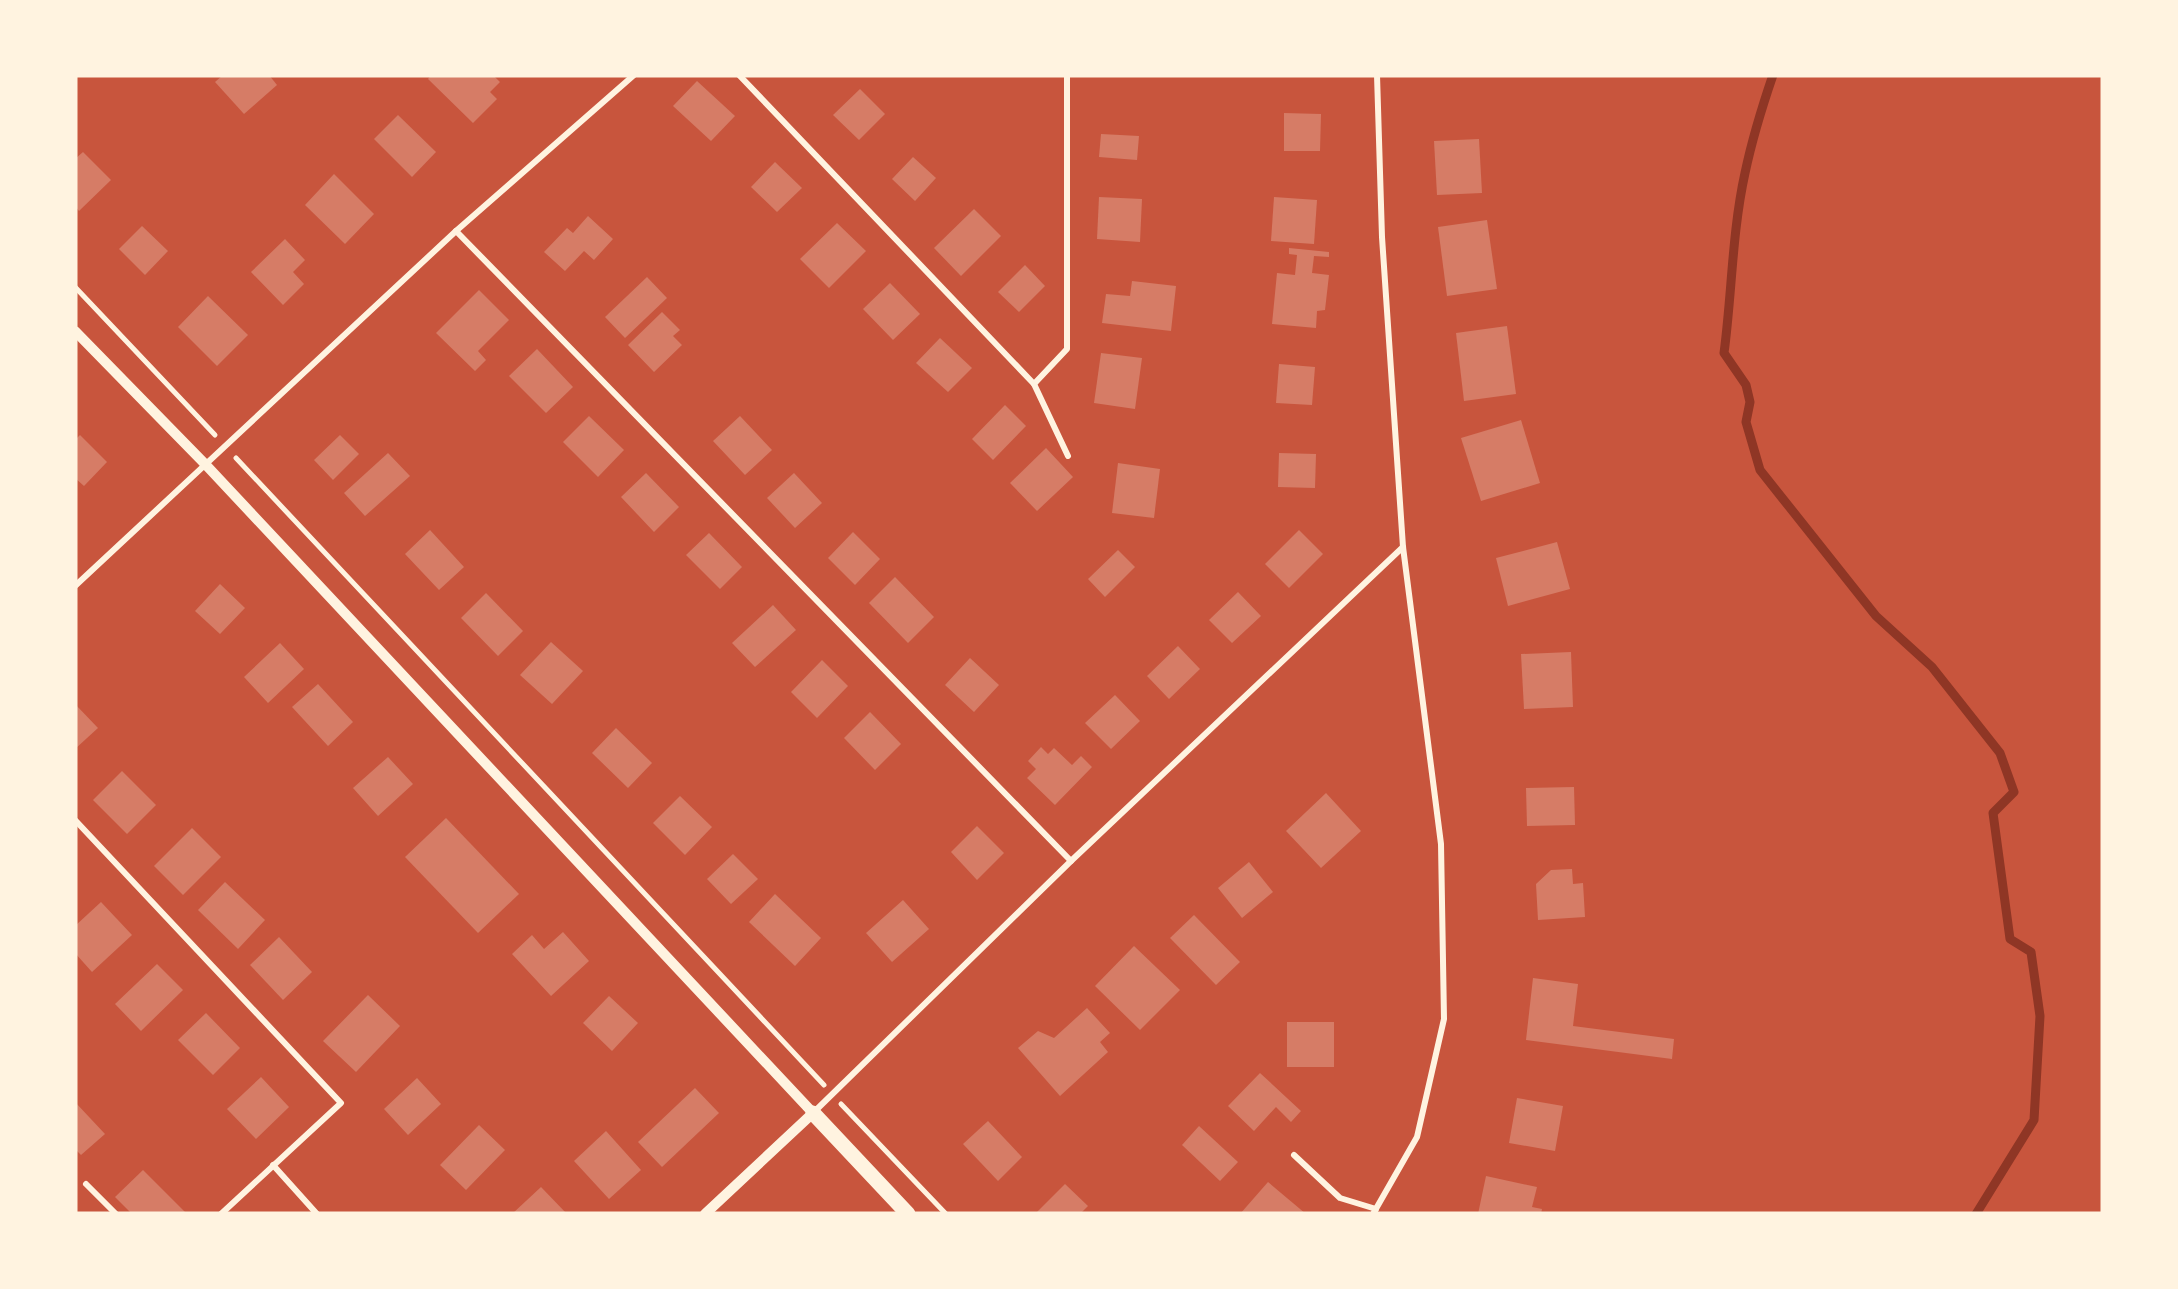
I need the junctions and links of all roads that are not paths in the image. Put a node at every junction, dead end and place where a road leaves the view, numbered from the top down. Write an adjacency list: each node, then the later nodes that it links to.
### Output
1 (634, 75): 5 (lane)
2 (739, 75): 7 (lane)
3 (1067, 75): 7 (lane)
4 (1377, 75): 10 (lane)
5 (456, 230): 9 (lane); 13 (lane)
6 (75, 331): 9 (street)
7 (1034, 384): 8 (lane)
8 (1068, 456)
9 (206, 464): 11 (lane); 14 (street)
10 (1404, 547): 13 (lane); 18 (lane)
11 (75, 586)
12 (75, 820): 16 (lane)
13 (1071, 861): 14 (lane)
14 (813, 1112): 22 (street); 23 (street)
15 (1294, 1156): 18 (lane)
16 (273, 1166): 20 (lane); 21 (lane)
17 (86, 1184): 19 (lane)
18 (1374, 1212)
19 (116, 1214)
20 (221, 1214)
21 (317, 1214)
22 (705, 1214)
23 (908, 1214)

